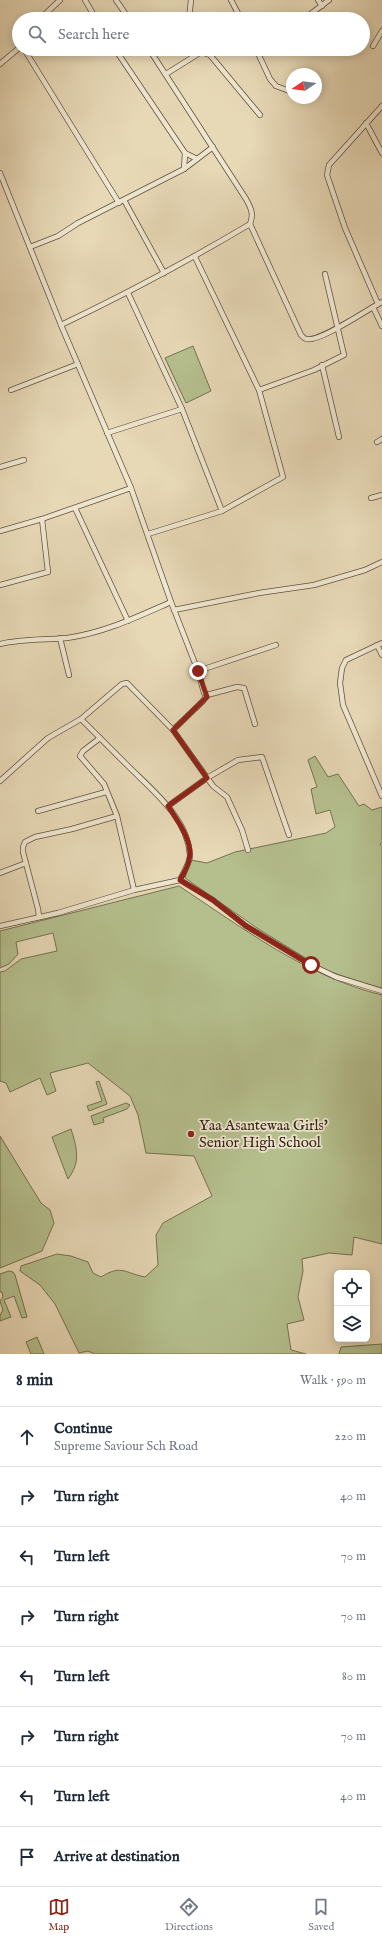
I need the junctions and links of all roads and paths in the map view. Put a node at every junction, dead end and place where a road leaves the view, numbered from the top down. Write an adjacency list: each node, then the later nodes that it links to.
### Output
1 (60, 0): 9 (street)
2 (84, 0): 10 (street)
3 (116, 0): 11 (street)
4 (191, 0): 12 (street)
5 (231, 0): 13 (street)
6 (318, 0): 8 (street)
7 (329, 0): 8 (street)
8 (322, 6): 14 (street)
9 (47, 12)
10 (92, 12)
11 (124, 12)
12 (190, 12)
13 (237, 12)
14 (314, 12)
15 (382, 31): 16 (street)
16 (373, 46)
17 (12, 54): 24 (street)
18 (28, 56): 37 (street)
19 (120, 56): 31 (street)
20 (154, 56): 25 (street)
21 (193, 56): 25 (street)
22 (211, 56): 28 (street)
23 (259, 56): 26 (street)
24 (0, 64)
25 (166, 74): 30 (street)
26 (286, 90)
27 (382, 106): 29 (street)
28 (260, 115)
29 (366, 123): 32 (street); 44 (street)
30 (213, 147): 33 (street); 38 (street)
31 (185, 153): 33 (street); 34 (street)
32 (382, 153)
33 (197, 159): 34 (street)
34 (184, 168): 36 (street)
35 (0, 173): 39 (street)
36 (124, 200): 37 (street); 41 (street)
37 (119, 203): 39 (street)
38 (250, 224): 40 (street); 48 (street)
39 (30, 247): 46 (street)
40 (195, 257): 41 (street); 52 (street)
41 (164, 273): 43 (street)
42 (325, 274): 48 (street)
43 (128, 293): 46 (street); 53 (street)
44 (380, 303): 45 (street)
45 (374, 307): 47 (street); 48 (street)
46 (61, 325): 49 (street)
47 (382, 326)
48 (338, 328): 50 (street)
49 (78, 364): 51 (street); 54 (street)
50 (322, 366): 52 (street); 55 (street)
51 (11, 390)
52 (259, 390): 64 (street)
53 (182, 409): 54 (street); 64 (street)
54 (107, 434): 60 (street)
55 (339, 437)
56 (382, 439): 57 (street)
57 (377, 442)
58 (24, 460): 59 (street)
59 (0, 467)
60 (130, 488): 63 (street); 67 (street)
61 (382, 495): 62 (street)
62 (371, 498)
63 (75, 508): 65 (street); 72 (street)
64 (222, 510): 67 (street)
65 (42, 519): 66 (street); 69 (street)
66 (0, 531)
67 (148, 534): 70 (street)
68 (382, 562): 71 (street)
69 (0, 585)
70 (171, 602): 71 (street); 72 (street)
71 (174, 610): 78 (street)
72 (128, 621): 73 (street)
73 (60, 638): 74 (street); 79 (street)
74 (0, 644)
75 (380, 644): 77 (street); 88 (street)
76 (276, 645): 78 (street)
77 (382, 654)
78 (198, 671): 80 (street)
79 (69, 675)
80 (206, 698): 82 (street); 83 (street)
81 (82, 718): 83 (street); 84 (street); 86 (street)
82 (255, 724)
83 (173, 730): 85 (street)
84 (100, 738): 87 (street); 89 (street)
85 (207, 778): 89 (street); 92 (street); 93 (street)
86 (0, 781)
87 (106, 792): 90 (street); 91 (street)
88 (382, 796)
89 (168, 806): 96 (street)
90 (38, 812)
91 (117, 816): 94 (street); 97 (street)
92 (289, 835)
93 (248, 850)
94 (26, 863): 95 (street); 98 (street)
95 (0, 873)
96 (180, 880): 97 (street); 100 (street)
97 (134, 890): 98 (street)
98 (39, 917): 99 (street)
99 (0, 926)
100 (382, 991)

